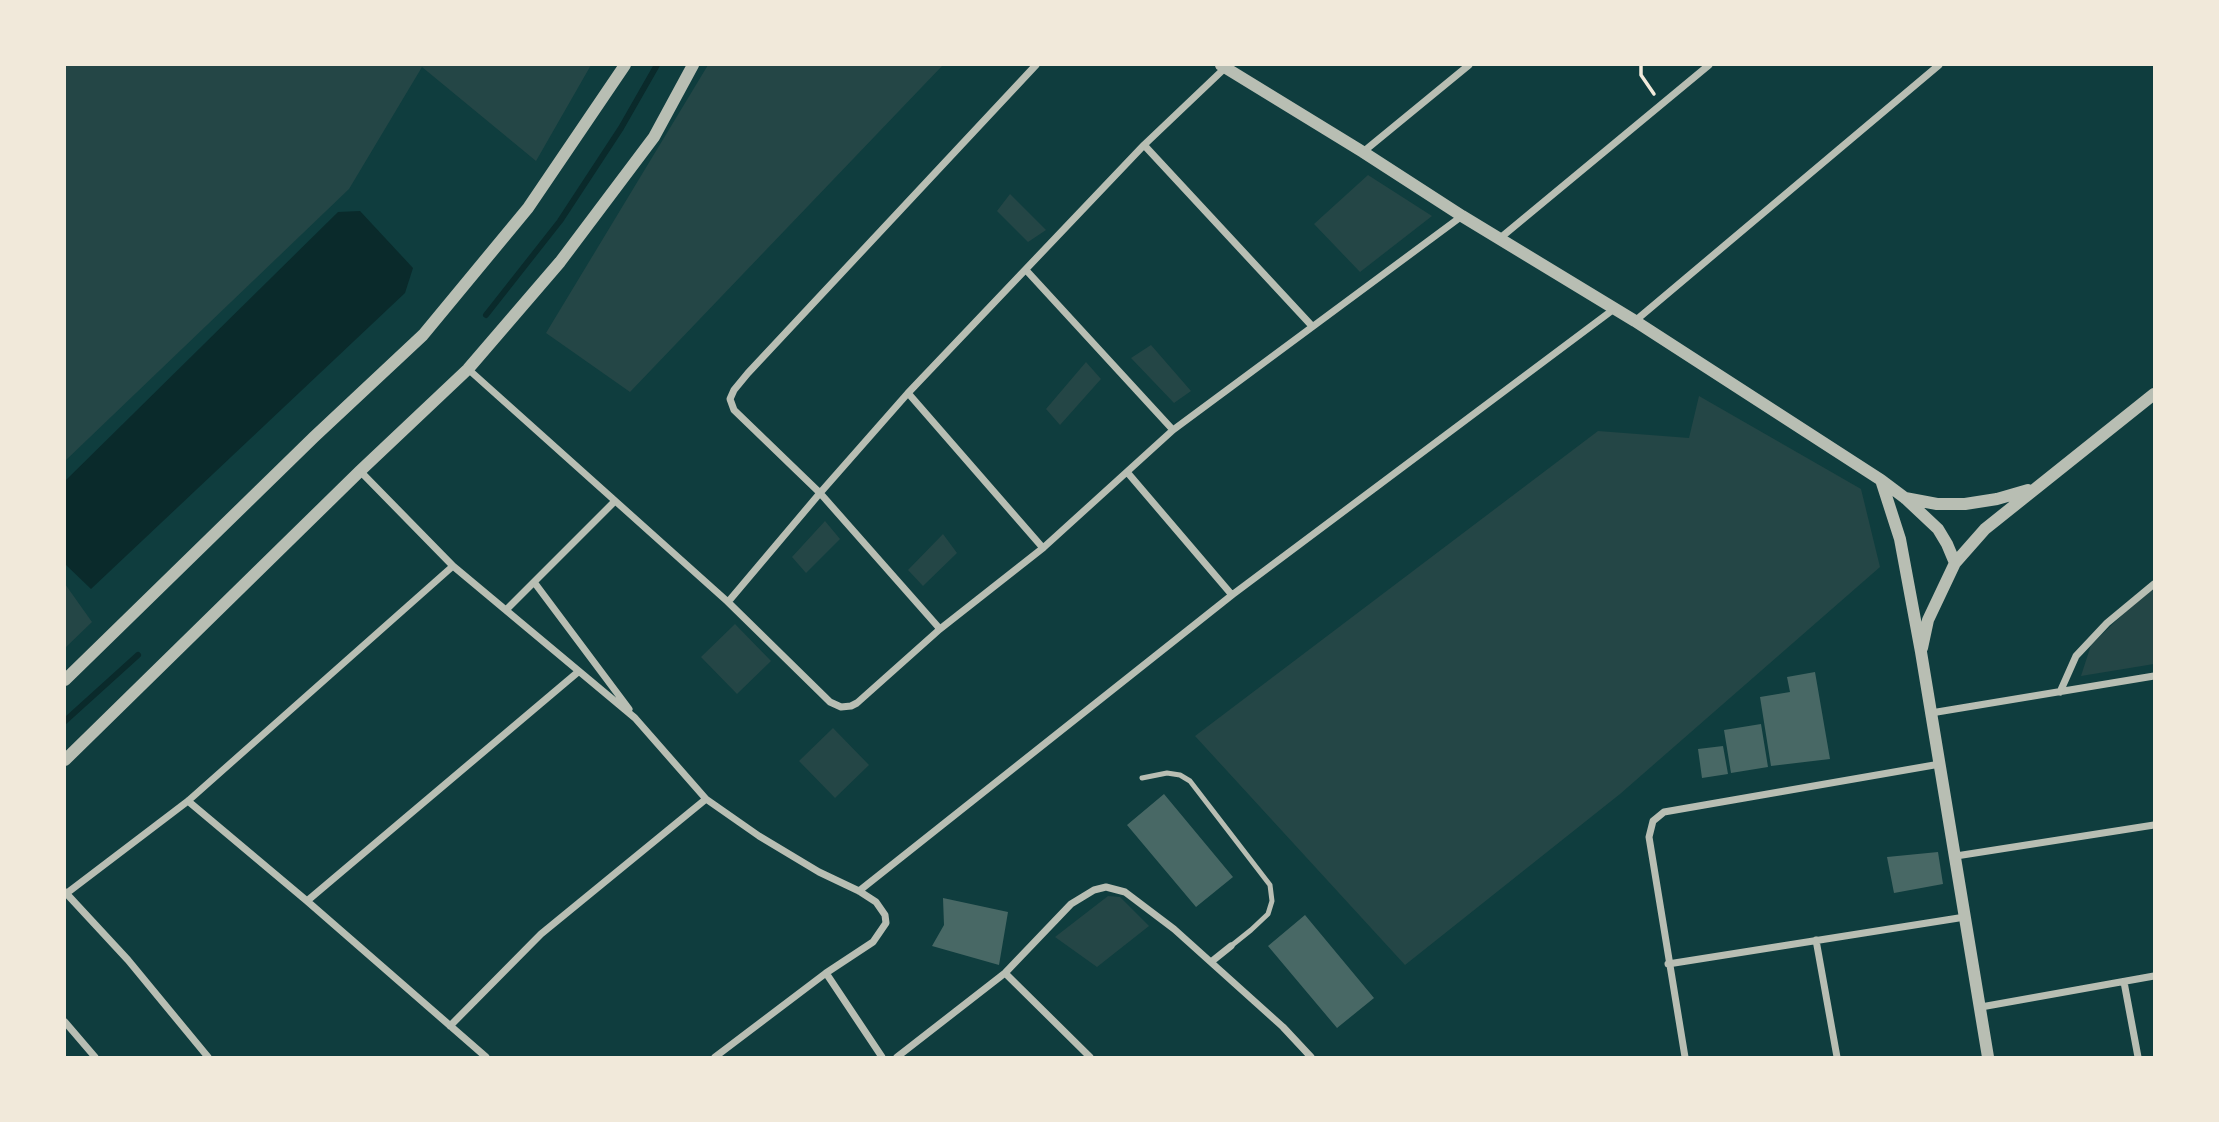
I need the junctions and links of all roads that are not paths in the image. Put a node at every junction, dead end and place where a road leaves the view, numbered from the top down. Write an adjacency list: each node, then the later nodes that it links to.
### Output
1 (625, 65): 39 (street)
2 (693, 65): 16 (street)
3 (1036, 65): 24 (street)
4 (1469, 65): 9 (street)
5 (1709, 65): 11 (street)
6 (1939, 65): 14 (street)
7 (1225, 66): 8 (street); 9 (street)
8 (1144, 145): 12 (street); 15 (street)
9 (1363, 152): 10 (street)
10 (1462, 216): 11 (street); 15 (street)
11 (1499, 239): 13 (street)
12 (1026, 270): 17 (street); 19 (street)
13 (1614, 309): 14 (street); 32 (street)
14 (1635, 321): 22 (street)
15 (1312, 326): 19 (street)
16 (468, 369): 20 (street); 26 (street)
17 (908, 393): 24 (street); 27 (street)
18 (2154, 394): 23 (street)
19 (1173, 430): 21 (street)
20 (360, 471): 29 (street); 43 (street)
21 (1127, 472): 27 (street); 32 (street)
22 (1881, 480): 25 (street); 36 (street)
23 (2035, 488): 25 (street); 28 (street)
24 (820, 493): 33 (street); 35 (street)
25 (1905, 498): 28 (street)
26 (615, 502): 30 (street); 33 (street)
27 (1043, 548): 35 (street)
28 (1955, 563): 36 (street)
29 (453, 566): 34 (street); 47 (street)
30 (534, 582): 34 (street); 42 (street)
31 (2154, 584): 40 (street)
32 (1232, 595): 50 (street)
33 (728, 602): 35 (street)
34 (507, 609): 37 (street)
35 (940, 629)
36 (1921, 652): 41 (street)
37 (578, 672): 42 (street); 52 (street)
38 (2154, 676): 40 (street)
39 (65, 680)
40 (2060, 692): 41 (street)
41 (1931, 713): 44 (street)
42 (635, 718): 46 (street)
43 (65, 760)
44 (1941, 764): 49 (street); 57 (street)
45 (1142, 778): 55 (lane)
46 (706, 799): 50 (street); 64 (street)
47 (188, 801): 51 (street); 52 (street)
48 (2154, 825): 49 (street)
49 (1956, 856): 53 (street)
50 (859, 891): 58 (street)
51 (66, 892): 66 (street)
52 (307, 901): 64 (street)
53 (1965, 917): 54 (street); 62 (street)
54 (1816, 940): 57 (street); 74 (street)
55 (1231, 946): 56 (street)
56 (1211, 962): 59 (street); 72 (street)
57 (1668, 964): 73 (street)
58 (826, 973): 68 (street); 69 (street)
59 (1005, 974): 70 (street); 71 (street)
60 (2154, 976): 61 (street)
61 (2124, 982): 62 (street); 76 (street)
62 (1981, 1007): 75 (street)
63 (65, 1022): 65 (street)
64 (450, 1026): 67 (street)
65 (95, 1057)
66 (208, 1057)
67 (486, 1057)
68 (715, 1057)
69 (882, 1057)
70 (897, 1057)
71 (1090, 1057)
72 (1311, 1057)
73 (1685, 1057)
74 (1837, 1057)
75 (1988, 1057)
76 (2138, 1057)

